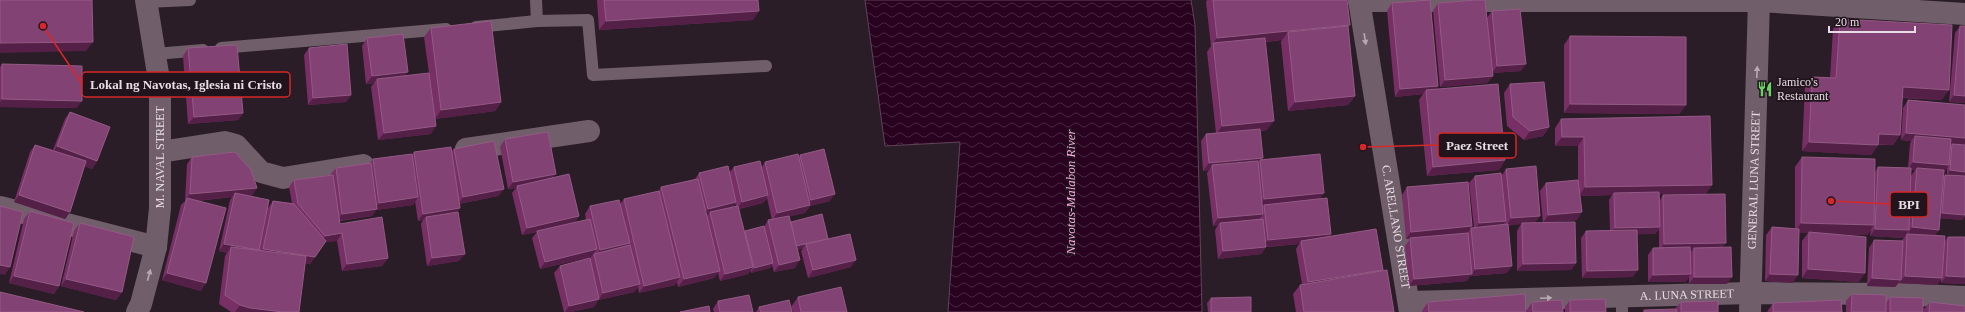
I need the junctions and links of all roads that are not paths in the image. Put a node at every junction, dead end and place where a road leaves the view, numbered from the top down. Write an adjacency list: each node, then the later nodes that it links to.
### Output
1 (193, 0): 4 (lane)
2 (536, 0): 7 (lane)
3 (1359, 0): 5 (street); 19 (street, C. ARELLANO STREET, one-way to 19)
4 (146, 1): 8 (street, M. NAVAL STREET)
5 (1759, 1): 6 (street); 17 (street, GENERAL LUNA STREET, one-way to 5)
6 (1965, 14)
7 (537, 21): 8 (lane); 9 (lane)
8 (155, 54): 11 (street, M. NAVAL STREET)
9 (766, 66)
10 (589, 131): 12 (street)
11 (160, 152): 13 (street); 15 (street, M. NAVAL STREET)
12 (448, 152)
13 (385, 161)
14 (0, 207): 15 (street)
15 (156, 247): 20 (street, M. NAVAL STREET, one-way to 15)
16 (1965, 297): 17 (street, A. LUNA STREET)
17 (1750, 302): 18 (street, A. LUNA STREET)
18 (1622, 304): 19 (street, A. LUNA STREET, one-way to 18)
19 (1410, 307)
20 (137, 312)

